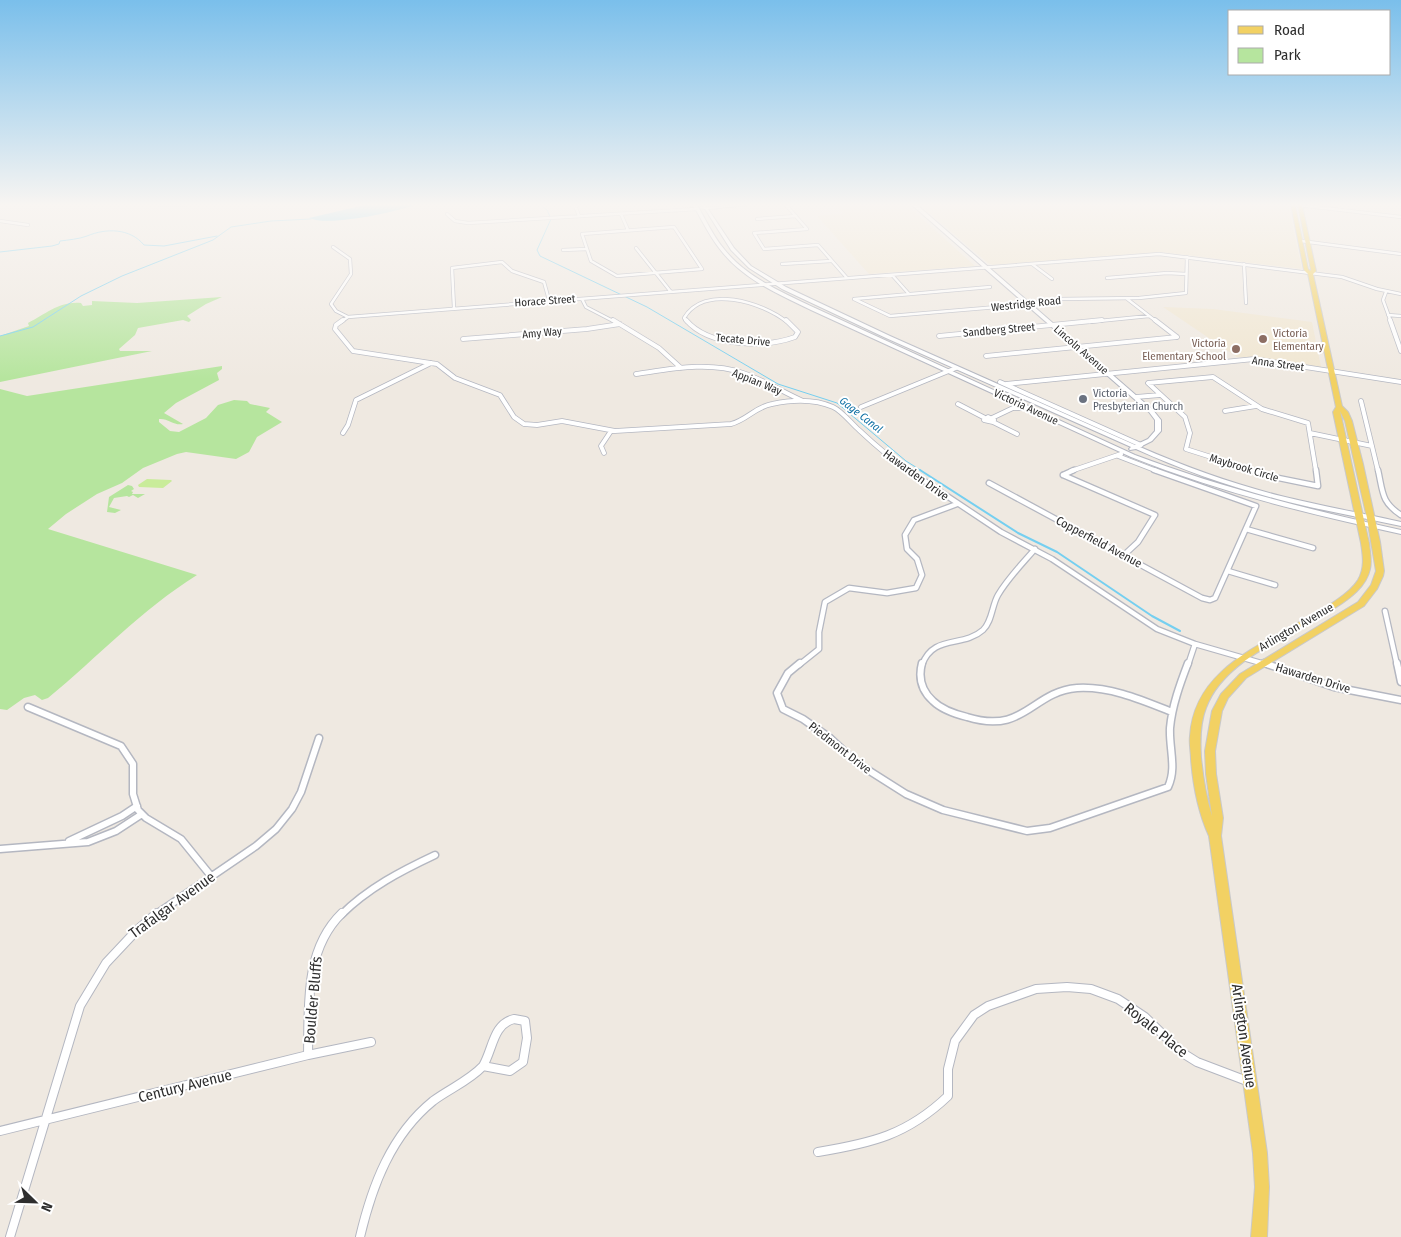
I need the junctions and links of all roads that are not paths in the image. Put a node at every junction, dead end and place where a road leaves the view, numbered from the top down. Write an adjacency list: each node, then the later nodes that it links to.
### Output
1 (351, 263): 46 (street, Hawarden Drive)
2 (496, 263): 42 (street)
3 (503, 263): 39 (street)
4 (594, 263): 21 (street)
5 (647, 263): 21 (street)
6 (698, 263): 21 (street)
7 (735, 263): 29 (main road, Victoria Avenue)
8 (745, 263): 28 (main road, Victoria Avenue)
9 (803, 263): 17 (street)
10 (834, 263): 25 (street)
11 (979, 263): 20 (main road, Lincoln Avenue)
12 (1048, 263): 18 (street, Horace Street)
13 (1187, 263): 23 (street, Westridge Road)
14 (1235, 263): 19 (street, Horace Street)
15 (1305, 263): 22 (main road, Arlington Avenue)
16 (1312, 263): 22 (main road, Arlington Avenue)
17 (782, 264)
18 (1032, 264): 20 (street, Horace Street); 27 (street)
19 (1244, 264): 22 (street, Horace Street); 40 (street)
20 (985, 268): 24 (street, Horace Street); 41 (main road, Lincoln Avenue)
21 (655, 273): 32 (street)
22 (1310, 273): 33 (street, Horace Street); 58 (main road, Arlington Avenue)
23 (1186, 274): 26 (street); 36 (street, Westridge Road)
24 (892, 275): 25 (street, Horace Street); 34 (street)
25 (847, 278): 28 (street, Horace Street)
26 (1107, 278)
27 (1052, 279)
28 (776, 284): 29 (street, Horace Street); 56 (main road, Victoria Avenue)
29 (765, 285): 31 (street, Horace Street); 57 (main road, Victoria Avenue)
30 (990, 287): 34 (street)
31 (733, 288): 32 (street, Horace Street); 38 (street)
32 (671, 292): 37 (street, Horace Street)
33 (1386, 292): 35 (street, Horace Street); 43 (street)
34 (909, 294): 41 (street, Westridge Road)
35 (1401, 294)
36 (1126, 298): 41 (street, Westridge Road); 44 (street)
37 (582, 299): 39 (street, Horace Street); 47 (street)
38 (738, 299): 38 (street, Tecate Drive)
39 (549, 300): 42 (street, Horace Street)
40 (1246, 303)
41 (1026, 304): 48 (main road, Lincoln Avenue)
42 (454, 308): 46 (street, Horace Street)
43 (1388, 315): 45 (street); 52 (street)
44 (1149, 316): 48 (street, Sandberg Street); 51 (street)
45 (1401, 316)
46 (343, 317): 54 (street, Hawarden Drive)
47 (620, 324): 50 (street, Amy Way); 55 (street)
48 (1052, 325): 49 (street, Sandberg Street); 51 (main road, Lincoln Avenue)
49 (939, 336)
50 (463, 339)
51 (1078, 347): 53 (street); 59 (main road, Lincoln Avenue)
52 (1401, 352)
53 (986, 356)
54 (431, 363): 77 (street, Hawarden Drive); 78 (street)
55 (680, 368): 60 (street, Appian Way); 66 (street, Appian Way)
56 (956, 368): 57 (street); 85 (main road, Victoria Avenue)
57 (949, 371): 67 (main road, Victoria Avenue); 71 (street)
58 (1331, 372): 59 (street, Anna Street); 62 (street, Anna Street); 72 (main road, Arlington Avenue)
59 (1108, 373): 63 (street, Anna Street); 65 (main road, Lincoln Avenue)
60 (636, 374)
61 (1000, 382): 63 (street)
62 (1401, 382)
63 (1006, 384): 85 (street)
64 (1160, 394): 65 (street); 70 (street); 80 (street, Maybrook Circle)
65 (1136, 397): 81 (main road, Lincoln Avenue)
66 (803, 401): 77 (street, Hawarden Drive); 91 (street, Hawarden Drive)
67 (1013, 401): 73 (street); 74 (main road, Victoria Avenue)
68 (1361, 401): 84 (street)
69 (958, 404): 76 (street)
70 (1256, 406): 75 (street); 80 (street)
71 (861, 407)
72 (1339, 407): 82 (main road, Arlington Avenue); 83 (main road, Arlington Avenue)
73 (1013, 408): 74 (street); 76 (street)
74 (1030, 408): 86 (main road, Victoria Avenue)
75 (1225, 411)
76 (993, 420): 79 (street)
77 (611, 431): 87 (street)
78 (343, 433)
79 (1017, 434)
80 (1311, 434): 82 (street)
81 (1150, 440): 85 (main road); 88 (main road, Lincoln Avenue)
82 (1342, 440): 83 (street); 93 (main road, Arlington Avenue)
83 (1354, 442): 84 (street); 94 (main road, Arlington Avenue)
84 (1372, 446): 92 (street)
85 (1138, 447): 86 (main road); 88 (main road, Victoria Avenue)
86 (1125, 452): 89 (street); 93 (main road, Victoria Avenue)
87 (604, 453)
88 (1150, 455): 93 (main road, Victoria Avenue)
89 (1118, 456): 96 (street); 100 (street)
90 (989, 483): 100 (street, Copperfield Avenue)
91 (957, 504): 99 (street, Hawarden Drive); 110 (street, Piedmont Drive)
92 (1401, 515)
93 (1359, 519): 94 (main road, Victoria Avenue); 105 (main road, Arlington Avenue)
94 (1372, 522): 95 (main road, Victoria Avenue); 97 (main road, Victoria Avenue); 106 (main road, Arlington Avenue)
95 (1401, 524)
96 (1246, 529): 98 (street); 101 (street)
97 (1401, 532)
98 (1313, 548)
99 (1035, 549): 104 (street, Hawarden Drive); 110 (street)
100 (1124, 555): 101 (street, Copperfield Avenue)
101 (1228, 571): 102 (street)
102 (1275, 585)
103 (1385, 611): 107 (street)
104 (1195, 644): 105 (street, Hawarden Drive); 110 (street, Piedmont Drive)
105 (1242, 659): 106 (street, Hawarden Drive); 114 (main road, Arlington Avenue)
106 (1263, 663): 108 (street, Hawarden Drive); 114 (main road, Arlington Avenue)
107 (1401, 682)
108 (1401, 700)
109 (28, 707): 112 (street)
110 (1172, 712)
111 (319, 738): 118 (street, Trafalgar Avenue)
112 (137, 806): 113 (street); 115 (street)
113 (142, 814): 115 (street); 118 (street)
114 (1215, 836): 122 (main road, Arlington Avenue)
115 (68, 842): 116 (street)
116 (0, 849)
117 (435, 855): 120 (street, Boulder Bluffs)
118 (211, 876): 123 (street, Trafalgar Avenue)
119 (371, 1042): 120 (street, Century Avenue)
120 (308, 1055): 123 (street, Century Avenue)
121 (482, 1066): 121 (street); 127 (street)
122 (1250, 1082): 125 (street, Royale Place); 128 (main road, Arlington Avenue)
123 (44, 1121): 124 (street, Century Avenue); 126 (street, Trafalgar Avenue)
124 (0, 1131)
125 (818, 1152)
126 (10, 1237)
127 (360, 1237)
128 (1259, 1237)

